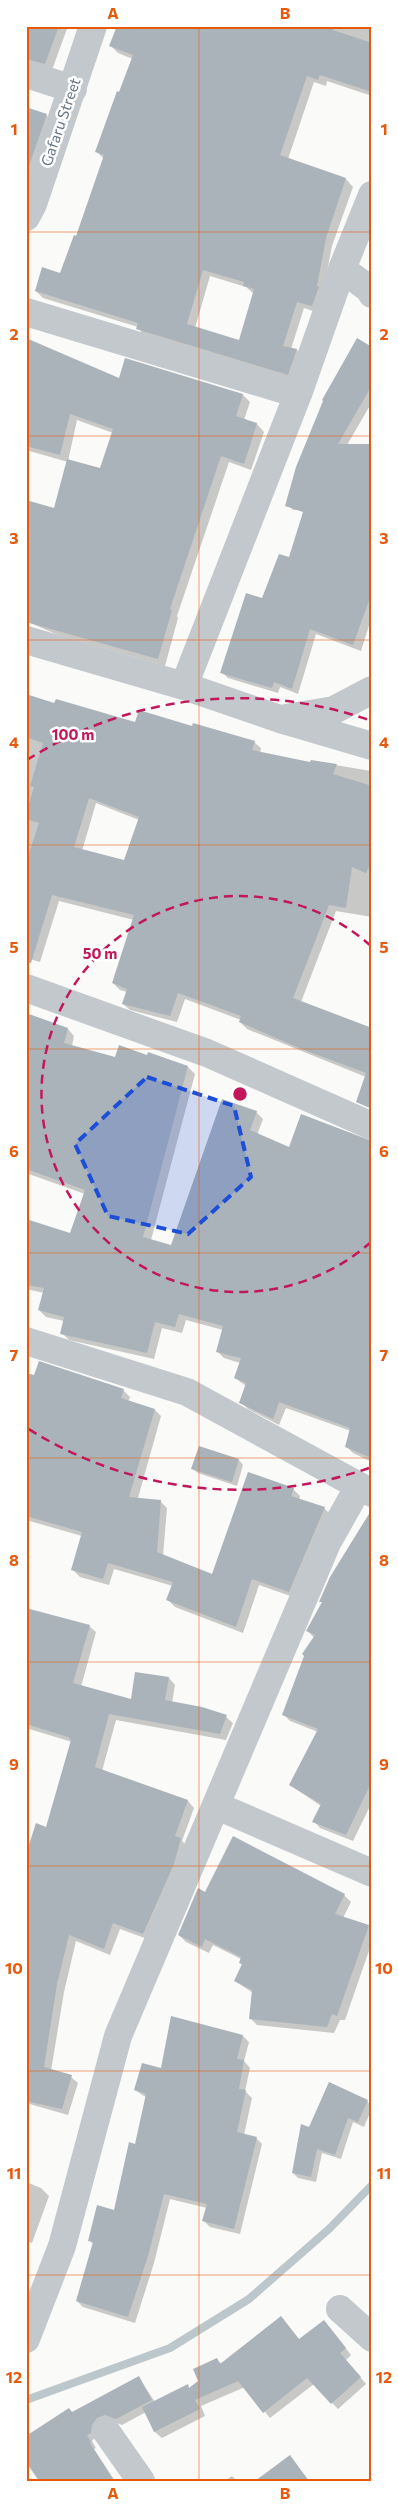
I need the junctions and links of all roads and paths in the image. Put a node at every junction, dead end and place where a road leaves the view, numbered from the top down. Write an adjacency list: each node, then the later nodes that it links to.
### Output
1 (93, 26): 3 (street, Gafaru Street)
2 (26, 74): 3 (street)
3 (73, 89): 5 (street, Gafaru Street)
4 (372, 195): 6 (street)
5 (26, 217)
6 (342, 269): 7 (street); 9 (street)
7 (372, 294)
8 (26, 312): 9 (street)
9 (298, 394): 11 (street)
10 (26, 640): 11 (street)
11 (184, 686): 13 (street)
12 (372, 690): 13 (street)
13 (280, 719): 14 (street)
14 (372, 746)
15 (26, 988): 16 (street)
16 (372, 1126)
17 (26, 1341): 18 (street)
18 (366, 1490): 19 (street)
19 (217, 1806): 20 (street); 23 (street)
20 (372, 1873)
21 (340, 2309): 22 (street)
22 (372, 2338)
23 (26, 2339)
24 (106, 2430): 25 (street)
25 (141, 2481)

